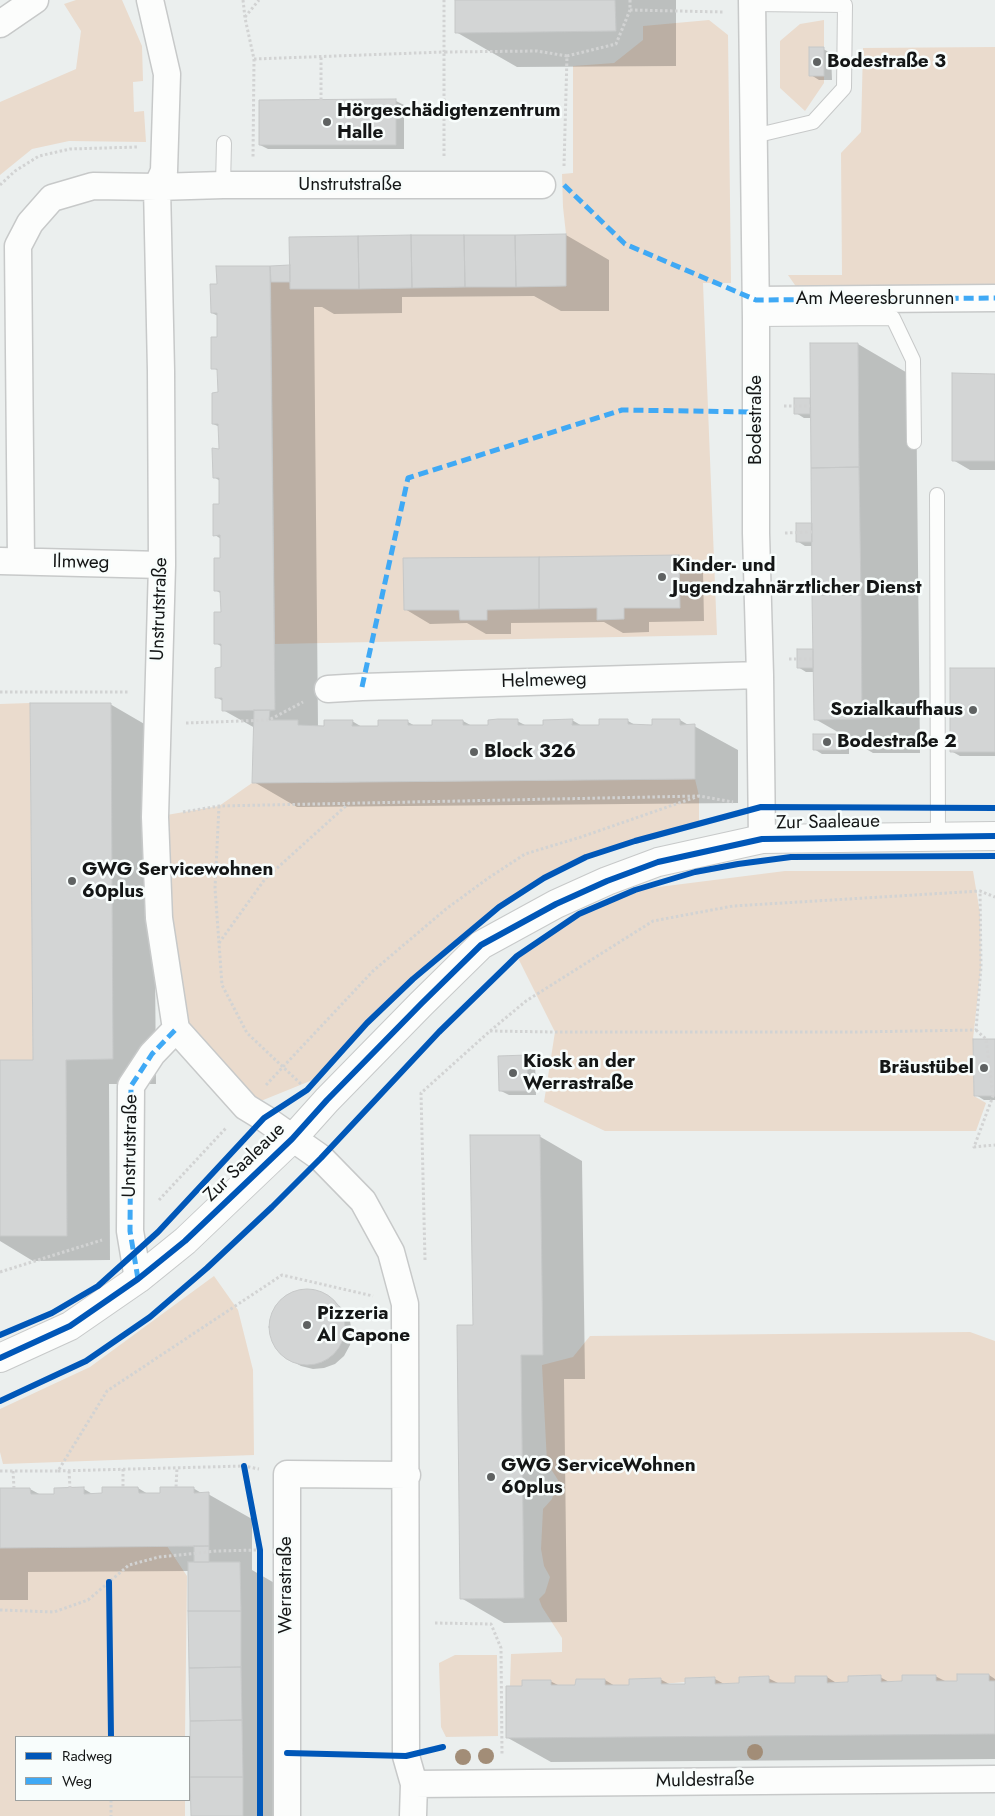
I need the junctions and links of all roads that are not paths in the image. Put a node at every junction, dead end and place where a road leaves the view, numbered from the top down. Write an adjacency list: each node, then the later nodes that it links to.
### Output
1 (35, 0): 4 (street)
2 (150, 0): 9 (street, Unstrutstraße)
3 (752, 5): 5 (street, Bodestraße); 5 (lane)
4 (0, 24)
5 (754, 136): 11 (street, Bodestraße)
6 (224, 143): 8 (lane)
7 (553, 180): 8 (street, Unstrutstraße)
8 (223, 186): 9 (street, Unstrutstraße)
9 (157, 187): 14 (street, Unstrutstraße); 15 (street, Unstrutstraße)
10 (995, 298): 11 (street, Am Meeresbrunnen)
11 (756, 309): 12 (lane); 16 (street, Bodestraße)
12 (914, 442)
13 (937, 496): 19 (lane)
14 (10, 561): 15 (street, Ilmweg)
15 (162, 565): 21 (street, Unstrutstraße)
16 (760, 675): 17 (street, Helmeweg); 20 (street, Bodestraße)
17 (328, 689)
18 (995, 836): 19 (street, Zur Saaleaue)
19 (938, 837): 20 (street, Zur Saaleaue)
20 (762, 839): 22 (street, Zur Saaleaue)
21 (176, 1029): 22 (street); 23 (street, Unstrutstraße)
22 (292, 1139): 23 (street, Zur Saaleaue); 25 (street)
23 (138, 1279): 24 (street, Zur Saaleaue)
24 (0, 1358)
25 (407, 1475): 27 (street); 28 (street, Werrastraße)
26 (995, 1779): 27 (street, Muldestraße)
27 (414, 1784): 29 (street)
28 (287, 1816)
29 (413, 1816)

